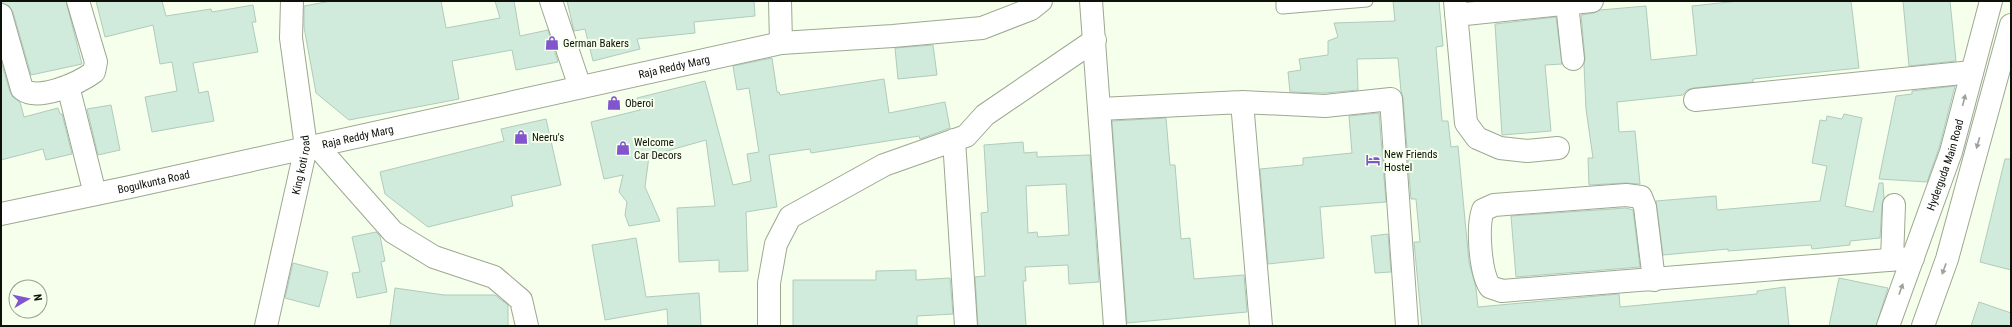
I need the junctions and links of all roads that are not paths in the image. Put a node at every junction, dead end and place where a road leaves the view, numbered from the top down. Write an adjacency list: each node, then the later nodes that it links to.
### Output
1 (78, 1): 20 (street)
2 (292, 1): 26 (street, King koti road)
3 (551, 1): 21 (street)
4 (780, 1): 17 (street)
5 (1041, 1): 17 (street, Raja Reddy Marg)
6 (1091, 1): 16 (street)
7 (1282, 1): 8 (lane)
8 (1367, 1)
9 (1592, 1): 11 (street)
10 (1991, 1): 14 (street, Hyderguda Main Road)
11 (1568, 4): 12 (street); 18 (street)
12 (1455, 8): 27 (street)
13 (1, 15): 20 (street)
14 (1982, 33): 15 (street); 19 (street, Hyderguda Main Road)
15 (2009, 37): 41 (street, one-way to 41)
16 (1095, 40): 24 (street); 25 (street)
17 (781, 43): 21 (street, Raja Reddy Marg)
18 (1573, 59)
19 (1972, 72): 22 (street); 31 (street, Hyderguda Main Road, one-way to 19)
20 (68, 86): 28 (street)
21 (580, 87): 26 (street, Raja Reddy Marg)
22 (1695, 100)
23 (1242, 102): 24 (street); 38 (street); 39 (street)
24 (1100, 110): 37 (street)
25 (954, 140): 35 (street); 36 (street)
26 (312, 147): 28 (street, Bogulkunta Road); 33 (street, King koti road); 34 (street)
27 (1558, 148)
28 (95, 194): 30 (street, Bogulkunta Road)
29 (1894, 205): 31 (street)
30 (1, 214)
31 (1903, 259): 32 (street); 40 (street, Hyderguda Main Road, one-way to 31)
32 (1654, 280): 32 (street)
33 (266, 326)
34 (527, 326)
35 (769, 326)
36 (966, 326)
37 (1115, 326)
38 (1261, 326)
39 (1407, 326)
40 (1888, 326)
41 (1923, 326)

